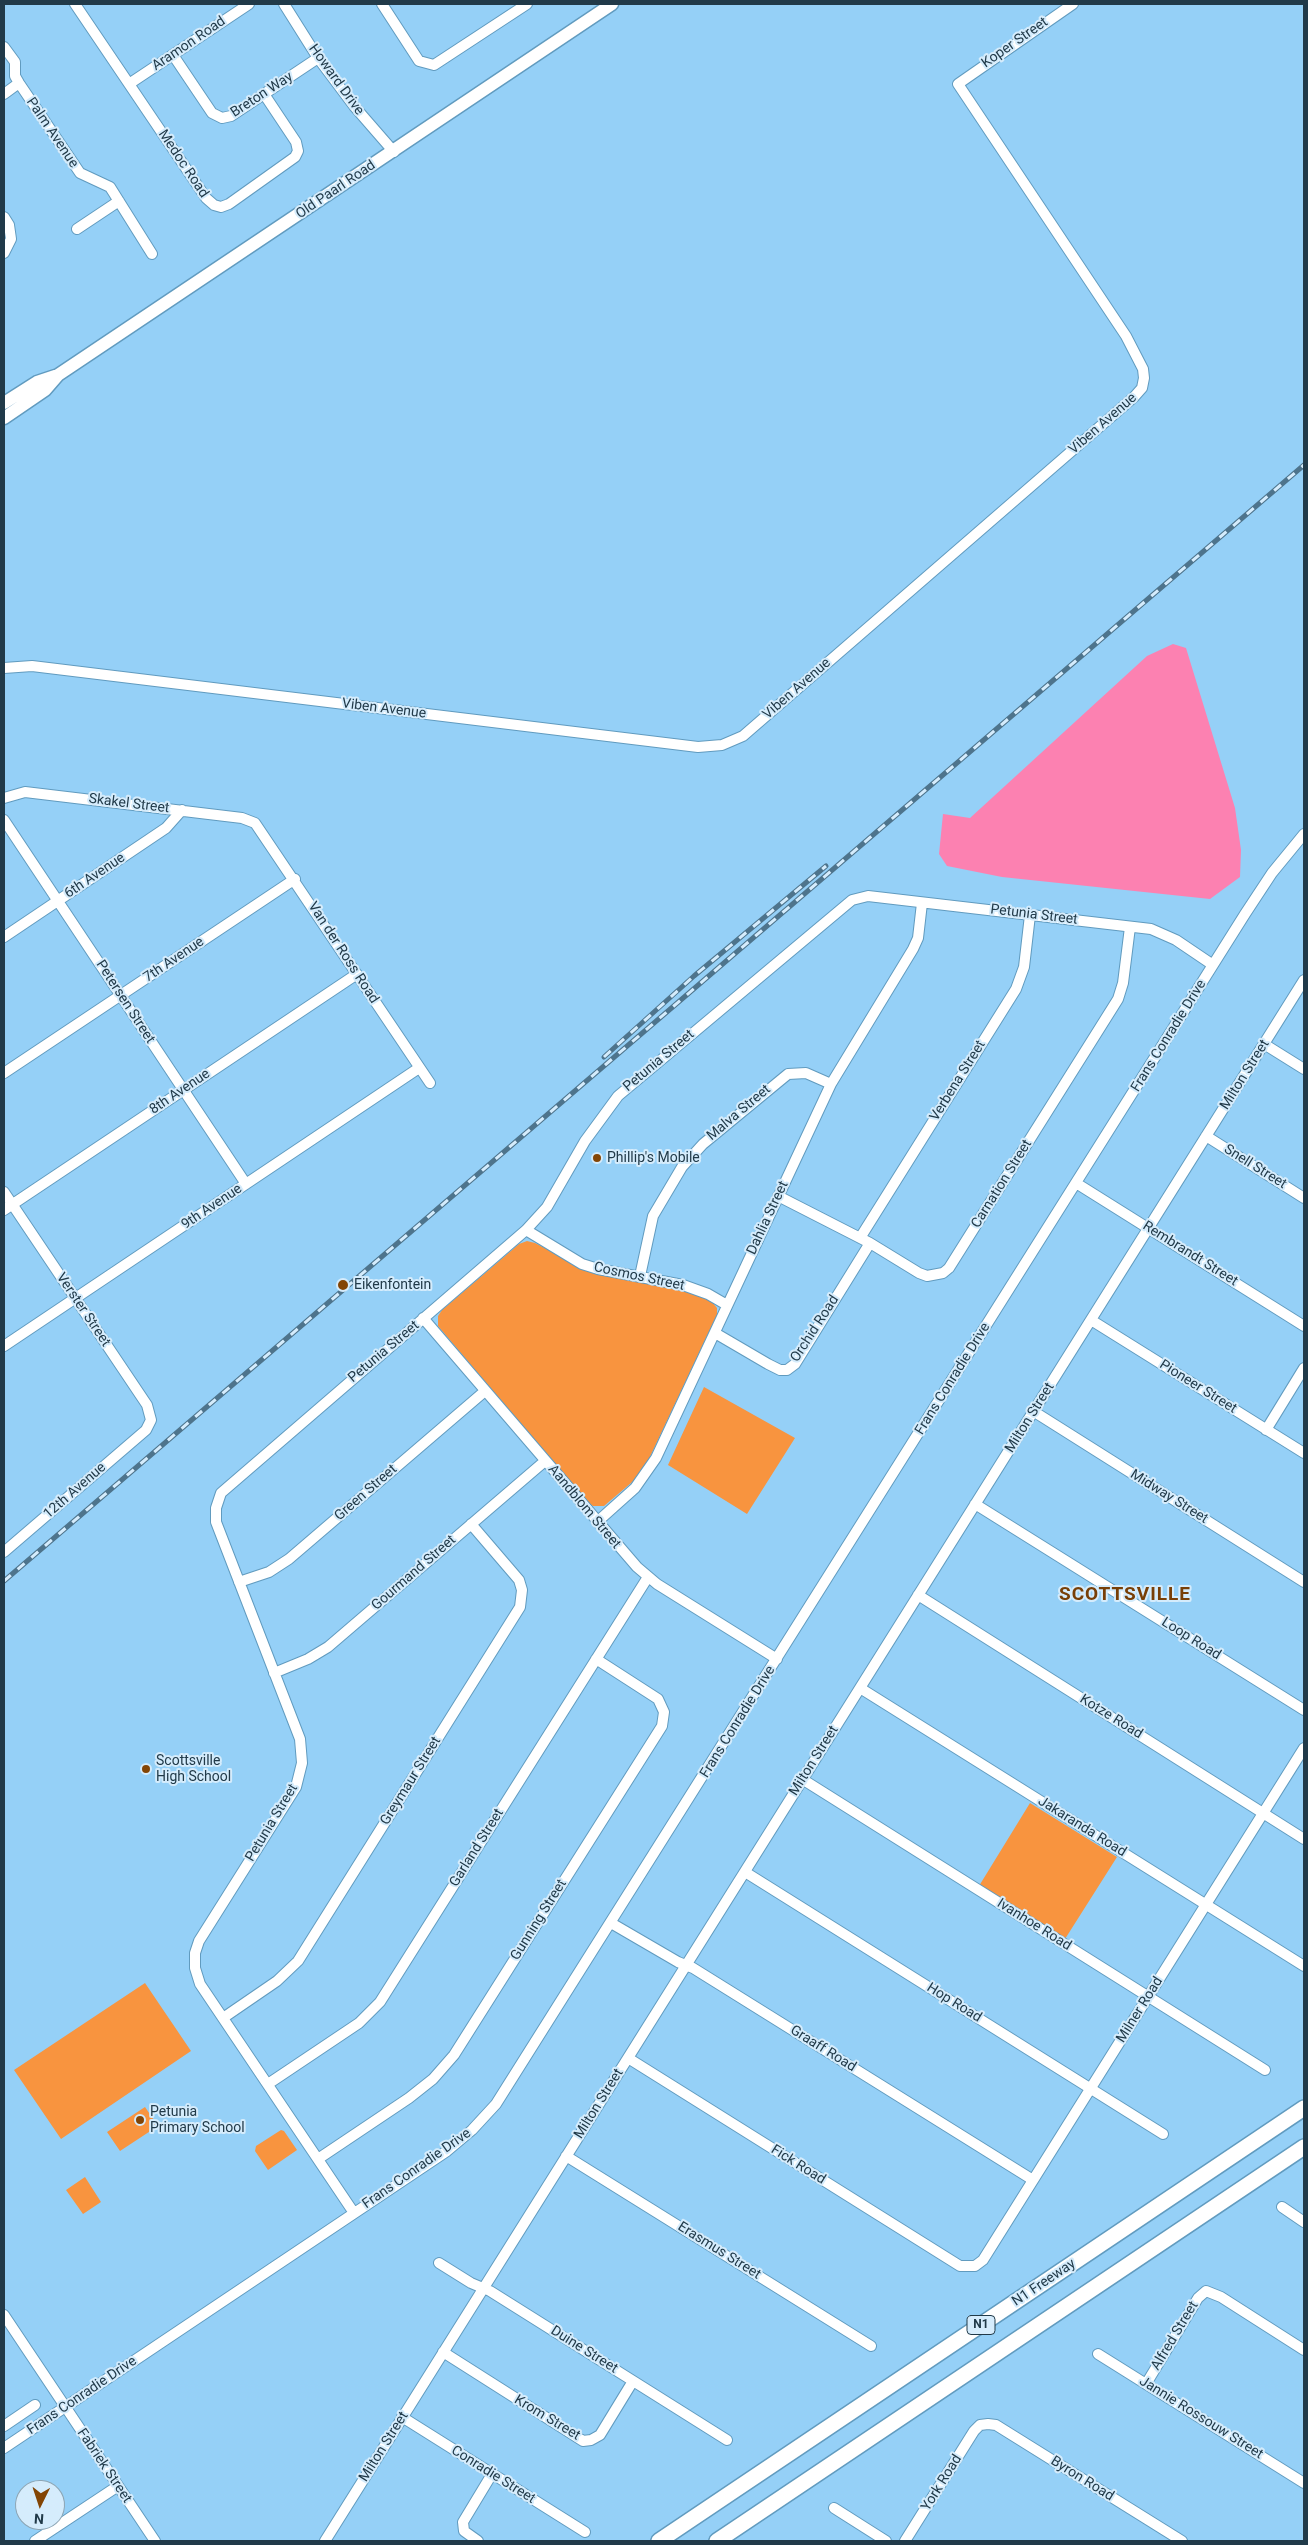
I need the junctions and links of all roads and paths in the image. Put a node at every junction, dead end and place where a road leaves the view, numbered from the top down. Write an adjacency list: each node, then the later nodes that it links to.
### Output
1 (249, 4): 9 (street, Aramon Road)
2 (284, 4): 10 (street, Howard Drive)
3 (382, 4): 4 (street)
4 (527, 4)
5 (612, 4): 16 (main road, Old Paarl Road)
6 (1073, 4): 13 (street, Koper Street)
7 (81, 6): 12 (street, Medoc Road)
8 (4, 47): 11 (street, Palm Avenue)
9 (173, 55): 12 (street, Aramon Road); 15 (street, Breton Way)
10 (318, 58): 15 (street, Breton Way); 16 (street, Howard Drive)
11 (19, 83): 14 (street); 17 (street, Palm Avenue)
12 (129, 84): 15 (street, Medoc Road)
13 (958, 84): 25 (street, Viben Avenue)
14 (4, 94)
15 (264, 94)
16 (394, 152): 22 (main road, Old Paarl Road)
17 (119, 201): 19 (street); 21 (street, Palm Avenue)
18 (4, 216): 20 (street)
19 (77, 229)
20 (4, 253)
21 (152, 254)
22 (58, 376): 23 (main road, Old Paarl Road); 24 (main road, Old Paarl Road)
23 (4, 403)
24 (4, 418)
25 (4, 668)
26 (4, 798): 27 (street, Skakel Street)
27 (182, 810): 29 (street, Skakel Street); 32 (street, 6th Avenue)
28 (4, 820): 32 (street, Petersen Street)
29 (254, 823): 31 (street, Van der Ross Road)
30 (1304, 834): 37 (street, Frans Conradie Drive)
31 (294, 879): 38 (street, Van der Ross Road); 40 (street, 7th Avenue)
32 (58, 900): 36 (street, 6th Avenue); 40 (street, Petersen Street)
33 (922, 902): 34 (street, Petunia Street); 46 (street, Dahlia Street); 56 (street, Petunia Street)
34 (1030, 914): 35 (street, Petunia Street); 57 (street, Verbena Street)
35 (1130, 926): 37 (street, Petunia Street); 57 (street, Carnation Street)
36 (4, 936)
37 (1213, 965): 49 (street, Frans Conradie Drive)
38 (357, 974): 42 (street, Van der Ross Road); 47 (street, 8th Avenue)
39 (1304, 980): 41 (street, Milton Street)
40 (122, 995): 44 (street, 7th Avenue); 47 (street, Petersen Street)
41 (1264, 1044): 43 (street); 48 (street, Milton Street)
42 (419, 1068): 45 (street, Van der Ross Road); 50 (street, 9th Avenue)
43 (1304, 1069)
44 (4, 1073)
45 (430, 1083)
46 (831, 1084): 52 (street, Dahlia Street); 58 (street, Malva Street)
47 (183, 1090): 50 (street, Petersen Street); 54 (street, 8th Avenue)
48 (1206, 1136): 53 (street, Snell Street); 55 (street, Milton Street)
49 (1076, 1183): 55 (street, Rembrandt Street); 82 (street, Frans Conradie Drive)
50 (246, 1184): 59 (street, 9th Avenue)
51 (4, 1192): 54 (street, Verster Street)
52 (778, 1196): 57 (street, Carnation Street); 60 (street, Dahlia Street)
53 (1304, 1198)
54 (8, 1207): 59 (street, Verster Street)
55 (1149, 1228): 62 (street, Milton Street); 63 (street, Rembrandt Street)
56 (526, 1230): 58 (street, Cosmos Street); 61 (street, Petunia Street)
57 (865, 1241): 64 (street, Orchid Road)
58 (640, 1276): 60 (street, Cosmos Street)
59 (75, 1299): 65 (street, 9th Avenue); 69 (street, Verster Street)
60 (728, 1305): 64 (street, Dahlia Street)
61 (423, 1318): 67 (street, Aandblom Street); 78 (street, Petunia Street)
62 (1091, 1320): 68 (street, Milton Street); 70 (street, Pioneer Street)
63 (1304, 1326)
64 (715, 1332): 74 (street, Dahlia Street)
65 (4, 1346)
66 (1304, 1368): 70 (street)
67 (485, 1391): 72 (street, Aandblom Street); 78 (street, Green Street)
68 (1033, 1412): 73 (street, Milton Street); 79 (street, Midway Street)
69 (146, 1430): 76 (street, 12th Avenue)
70 (1266, 1430): 71 (street, Pioneer Street)
71 (1304, 1453)
72 (545, 1461): 74 (street, Aandblom Street); 75 (street, Gourmand Street)
73 (975, 1504): 80 (street, Milton Street); 85 (street, Loop Road)
74 (597, 1522): 77 (street, Aandblom Street)
75 (472, 1524): 83 (street, Gourmand Street); 96 (street, Greymaur Street)
76 (4, 1552)
77 (648, 1577): 81 (street, Garland Street); 82 (street, Aandblom Street)
78 (239, 1582): 83 (street, Petunia Street)
79 (1304, 1582)
80 (918, 1596): 84 (street, Milton Street); 88 (street, Kotze Road)
81 (596, 1659): 99 (street, Garland Street); 105 (street, Gunning Street)
82 (777, 1660): 92 (street, Frans Conradie Drive)
83 (274, 1673): 96 (street, Petunia Street)
84 (860, 1688): 87 (street, Milton Street); 91 (street, Jakaranda Road)
85 (1304, 1710)
86 (1304, 1748): 88 (street, Milner Road)
87 (802, 1779): 90 (street, Milton Street); 95 (street, Ivanhoe Road)
88 (1263, 1813): 89 (street, Kotze Road); 91 (street, Milner Road)
89 (1304, 1839)
90 (744, 1872): 93 (street, Milton Street); 100 (street, Hop Road)
91 (1206, 1905): 94 (street, Jakaranda Road); 95 (street, Milner Road)
92 (611, 1923): 93 (street, Graaff Road); 108 (street, Frans Conradie Drive)
93 (686, 1965): 97 (street, Milton Street); 106 (street, Graaff Road)
94 (1304, 1966)
95 (1148, 1997): 98 (street, Ivanhoe Road); 100 (street, Milner Road)
96 (223, 2018): 99 (street, Petunia Street)
97 (628, 2058): 104 (street, Milton Street); 111 (street, Fick Road)
98 (1265, 2070)
99 (268, 2084): 105 (street, Petunia Street)
100 (1090, 2088): 102 (street, Hop Road); 106 (street, Milner Road)
101 (1304, 2108): 136 (highway, N1 Freeway / N1)
102 (1163, 2134)
103 (1304, 2147): 137 (highway, N1)
104 (566, 2156): 112 (street, Milton Street); 114 (street, Erasmus Street)
105 (318, 2159): 108 (street, Petunia Street)
106 (1033, 2180): 111 (street, Milner Road)
107 (1282, 2207): 109 (street)
108 (354, 2213): 121 (street, Frans Conradie Drive)
109 (1304, 2222)
110 (439, 2263): 112 (street, Duine Street)
111 (971, 2267)
112 (483, 2288): 116 (street, Milton Street); 118 (street, Duine Street)
113 (4, 2315): 121 (street, Fabriek Street)
114 (871, 2346)
115 (1304, 2350): 119 (street, Alfred Street)
116 (443, 2352): 118 (street, Krom Street); 122 (street, Milton Street)
117 (1098, 2354): 119 (street, Jannie Rossouw Street)
118 (633, 2381): 125 (street, Duine Street)
119 (1146, 2384): 128 (street, Jannie Rossouw Street)
120 (35, 2405): 124 (street)
121 (66, 2406): 126 (street, Frans Conradie Drive); 129 (street, Fabriek Street)
122 (402, 2417): 127 (street, Conradie Street); 134 (street, Milton Street)
123 (980, 2425): 139 (street, York Road); 140 (street, Byron Road)
124 (4, 2426)
125 (728, 2440)
126 (4, 2448)
127 (492, 2474): 131 (street, Conradie Street); 135 (street)
128 (1304, 2483)
129 (118, 2486): 132 (street); 133 (street, Fabriek Street)
130 (834, 2508): 138 (street)
131 (585, 2532)
132 (35, 2541)
133 (154, 2541)
134 (325, 2541)
135 (478, 2541)
136 (658, 2541)
137 (717, 2541)
138 (886, 2541)
139 (905, 2541)
140 (1182, 2541)

